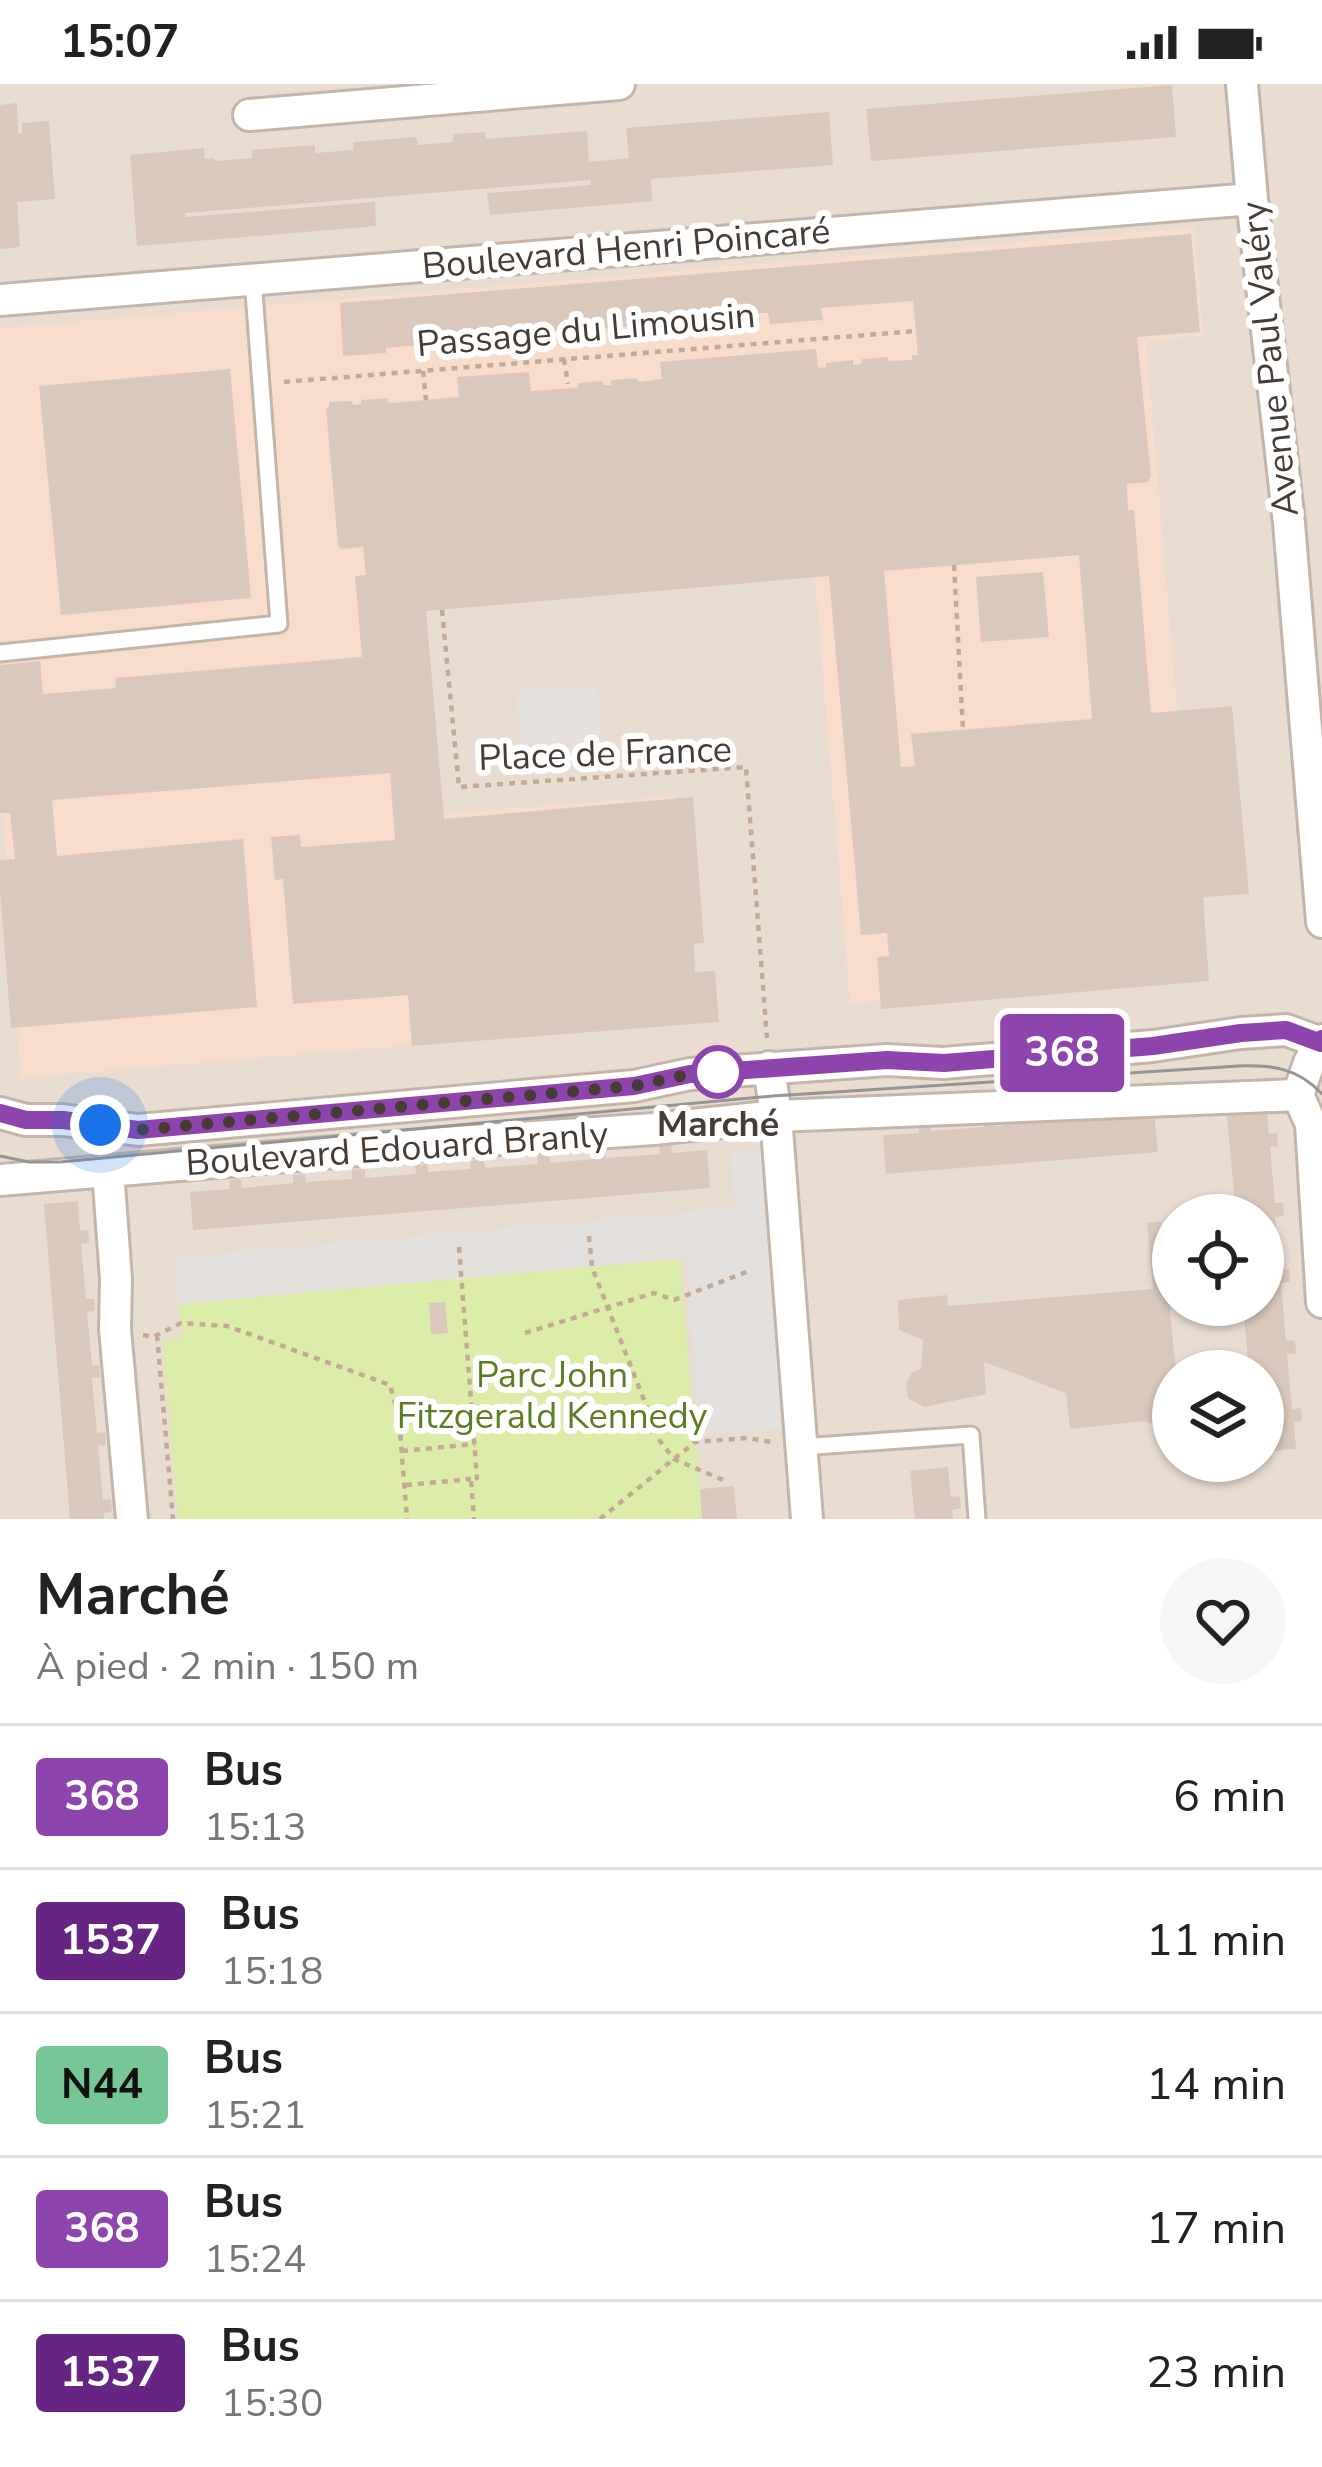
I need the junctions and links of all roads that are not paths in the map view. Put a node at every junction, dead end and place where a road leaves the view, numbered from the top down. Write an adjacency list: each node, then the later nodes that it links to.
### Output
1 (619, 84): 3 (street)
2 (1242, 84): 4 (street, Avenue Paul Valéry)
3 (249, 115)
4 (1252, 199): 5 (street, Boulevard Henri Poincaré); 8 (street, Avenue Paul Valéry)
5 (253, 280): 6 (street, Boulevard Henri Poincaré); 10 (lane)
6 (0, 300)
7 (1322, 520): 8 (street)
8 (1289, 523): 9 (street, Avenue Paul Valéry)
9 (1308, 573): 11 (street, Avenue Paul Valéry)
10 (0, 653)
11 (1322, 922)
12 (1322, 1042): 13 (street, Boulevard Edouard Branly); 14 (street)
13 (769, 1067): 15 (street, Boulevard Edouard Branly); 16 (street)
14 (1298, 1095): 16 (street, Boulevard Edouard Branly); 19 (street)
15 (0, 1113)
16 (776, 1116): 17 (street, Boulevard Edouard Branly); 20 (street)
17 (108, 1171): 18 (street, Boulevard Edouard Branly); 21 (street)
18 (0, 1180)
19 (1322, 1302)
20 (801, 1447): 22 (street); 23 (lane)
21 (132, 1519)
22 (806, 1519)
23 (977, 1519)

